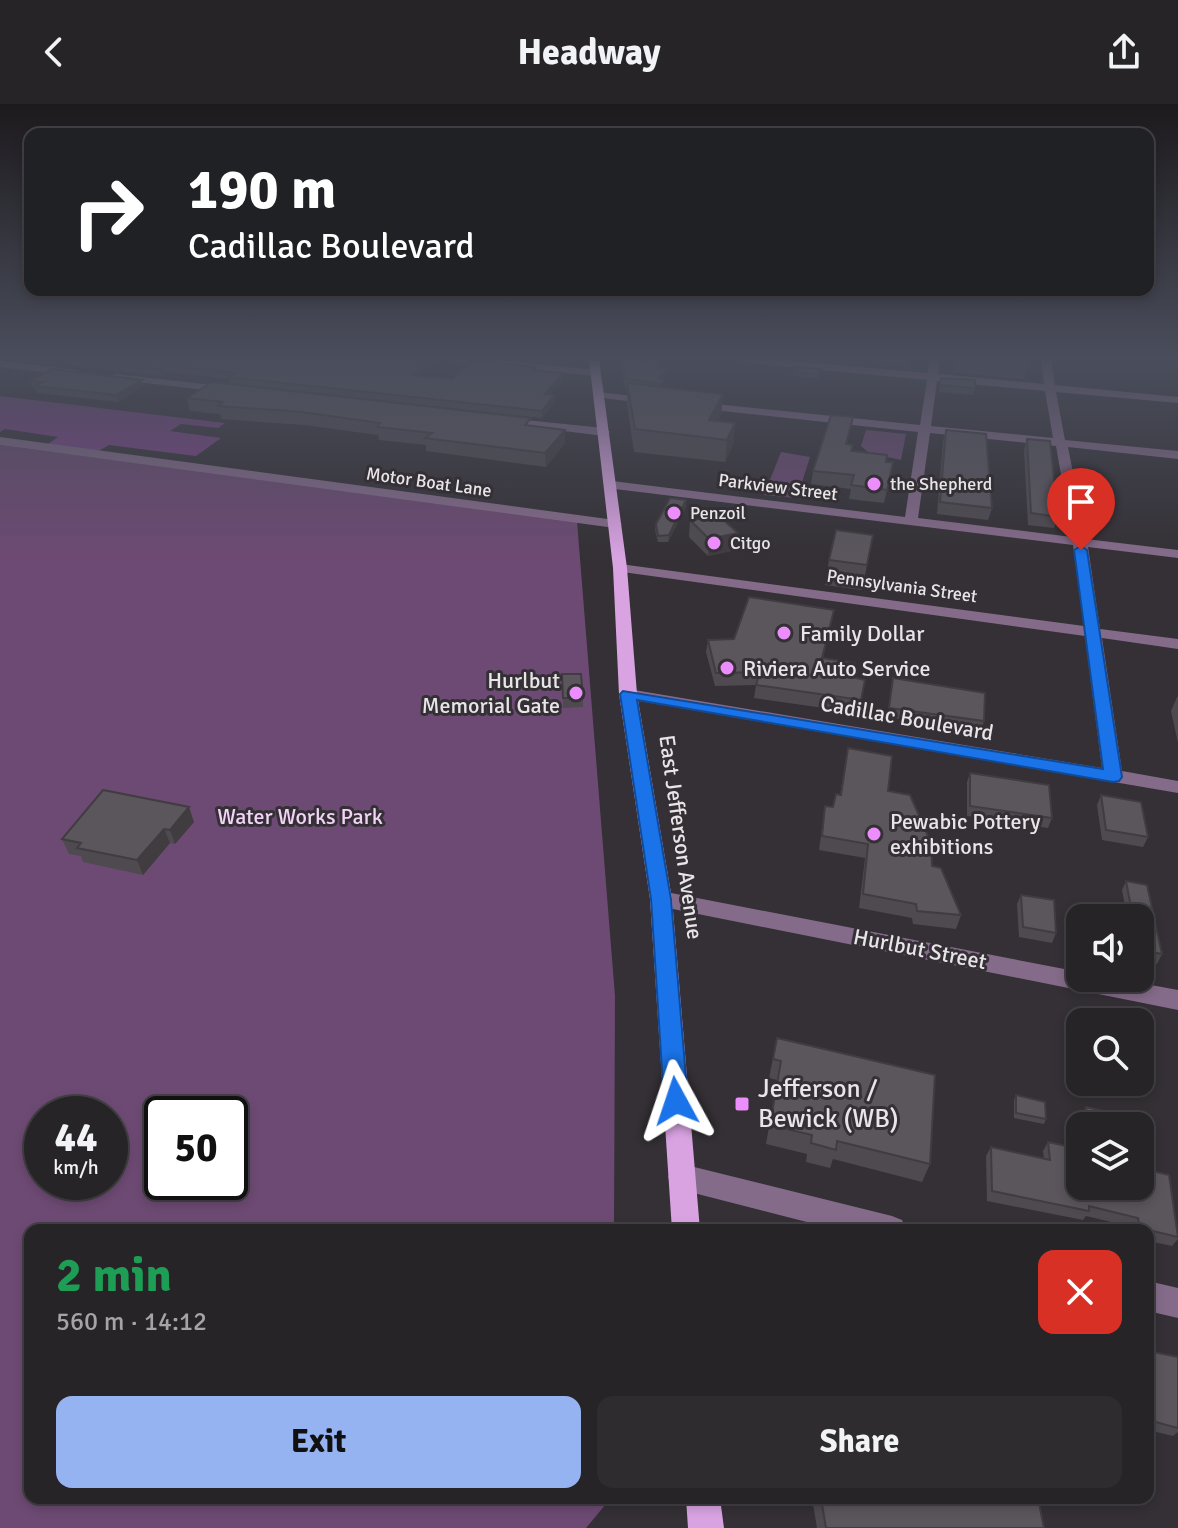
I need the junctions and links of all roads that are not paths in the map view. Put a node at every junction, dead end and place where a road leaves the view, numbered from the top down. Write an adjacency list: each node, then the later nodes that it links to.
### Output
1 (545, 425): 7 (street)
2 (603, 425): 7 (main road, East Jefferson Avenue)
3 (892, 425): 6 (street)
4 (927, 425): 6 (street)
5 (1055, 425): 9 (street)
6 (926, 429): 9 (street); 12 (street)
7 (604, 432): 11 (main road, East Jefferson Avenue)
8 (0, 441): 13 (street, Motor Boat Lane)
9 (1061, 443): 10 (street); 14 (street)
10 (1178, 455)
11 (612, 485): 12 (street, Parkview Street); 13 (main road, East Jefferson Avenue)
12 (911, 522): 14 (street, Parkview Street)
13 (615, 524): 16 (main road, East Jefferson Avenue)
14 (1080, 542): 15 (street, Parkview Street); 17 (street)
15 (1178, 554)
16 (620, 568): 17 (street, Pennsylvania Street); 19 (main road, East Jefferson Avenue)
17 (1092, 632): 18 (street, Pennsylvania Street); 20 (street)
18 (1178, 644)
19 (628, 694): 20 (street, Cadillac Boulevard); 22 (main road, East Jefferson Avenue)
20 (1113, 777): 21 (street, Cadillac Boulevard)
21 (1178, 787)
22 (661, 899): 23 (street, Hurlbut Street); 24 (main road, East Jefferson Avenue)
23 (1178, 1000)
24 (682, 1177): 25 (main road, East Jefferson Avenue); 26 (street)
25 (686, 1224)
26 (868, 1224)
27 (1154, 1297): 28 (street)
28 (1178, 1303)
29 (704, 1504): 30 (main road)
30 (706, 1528)

